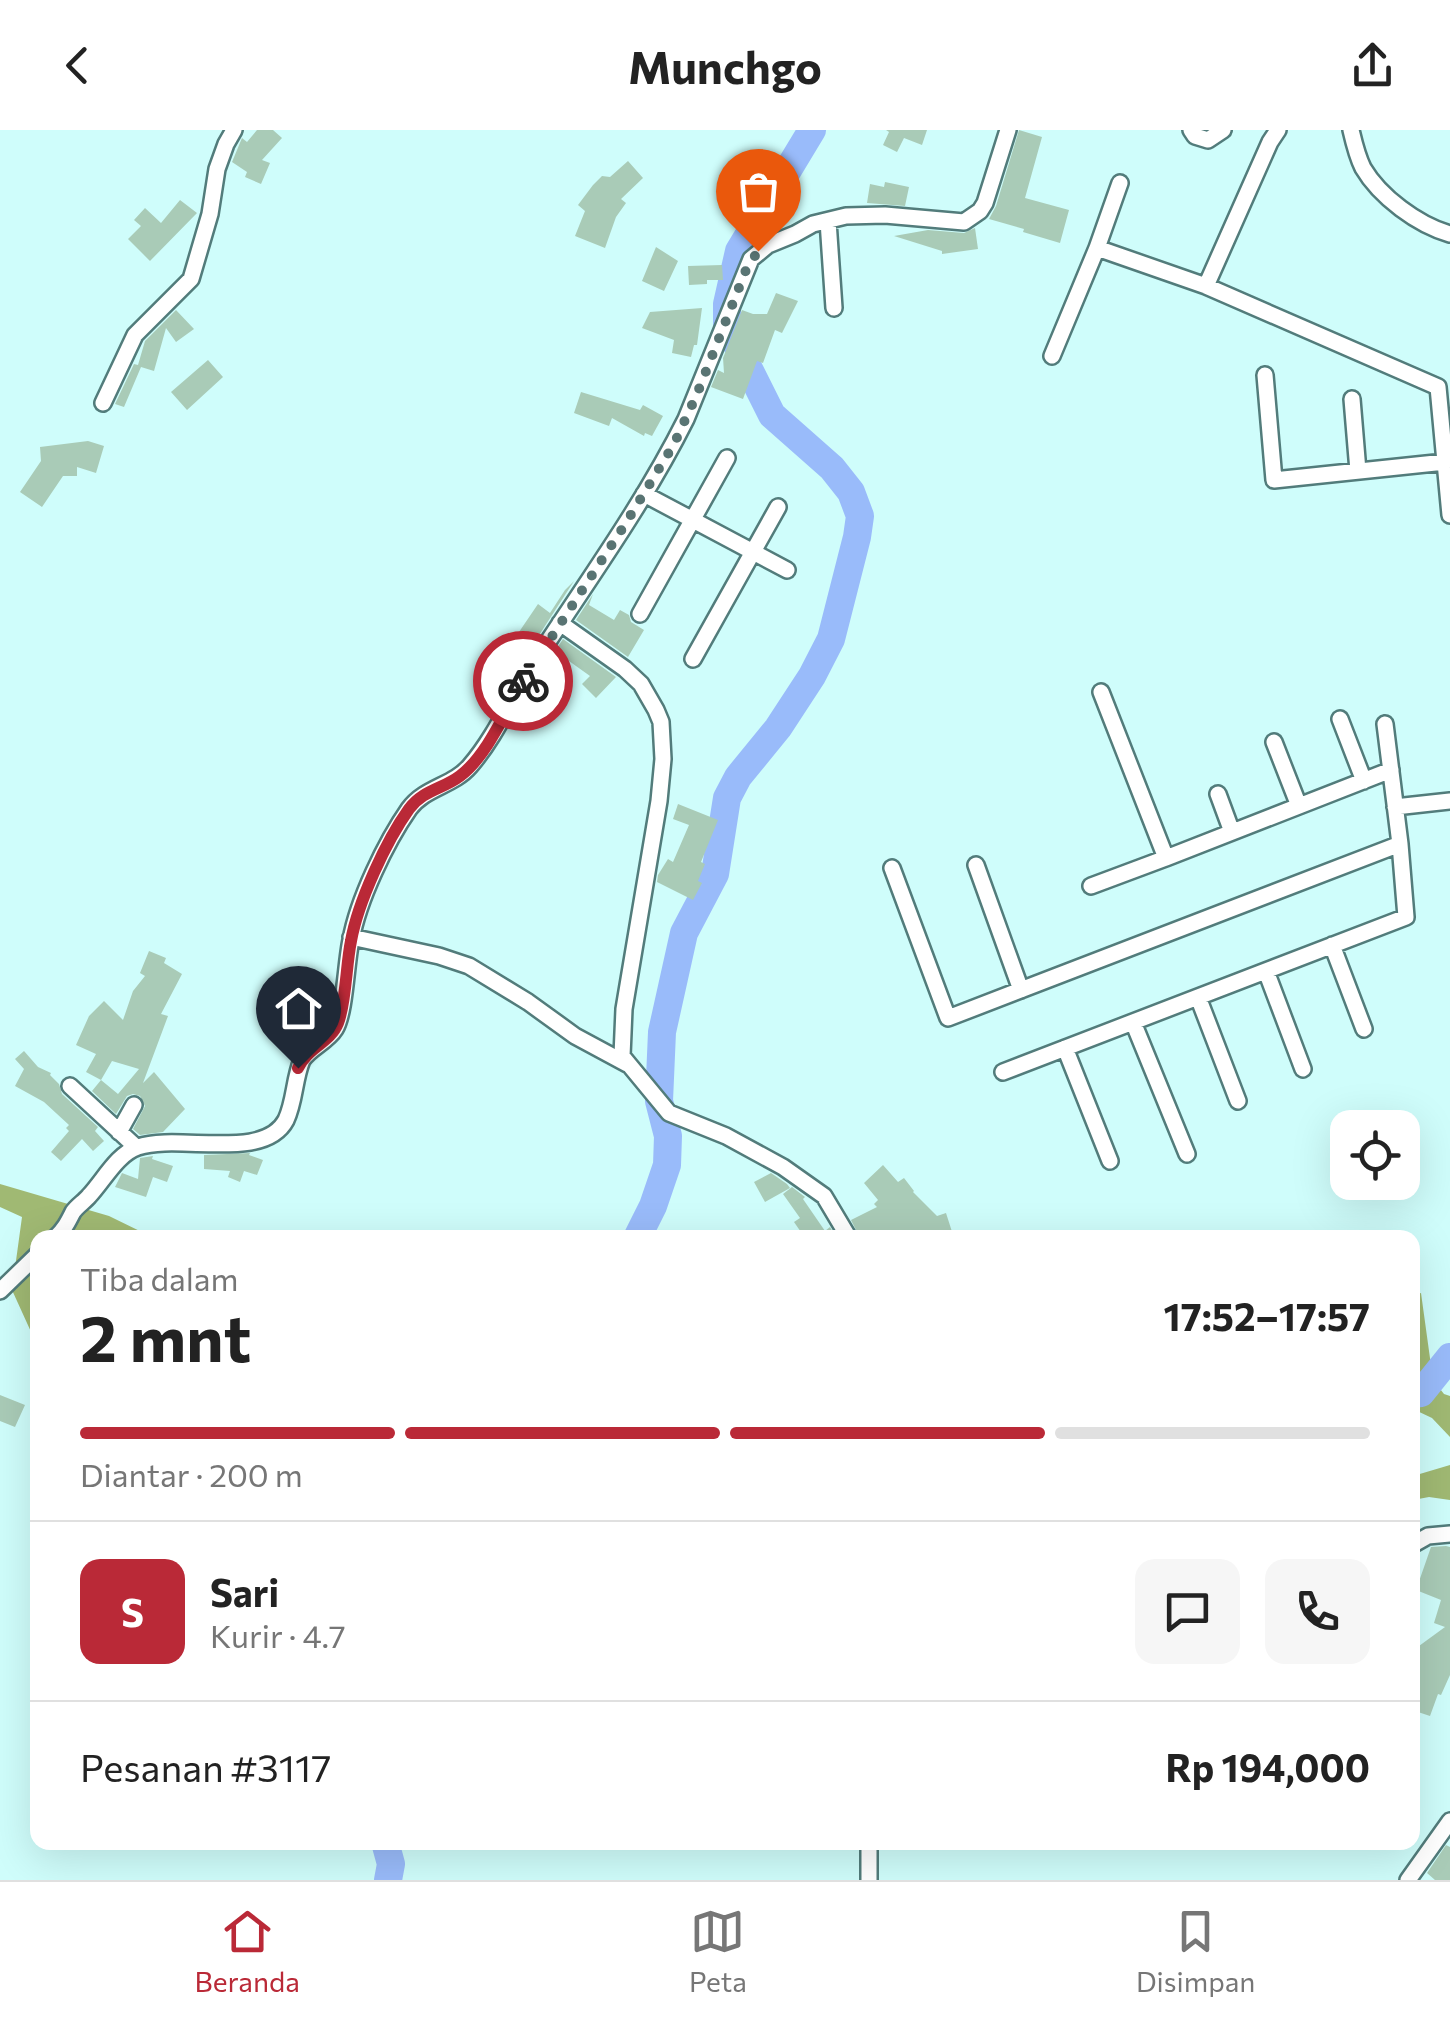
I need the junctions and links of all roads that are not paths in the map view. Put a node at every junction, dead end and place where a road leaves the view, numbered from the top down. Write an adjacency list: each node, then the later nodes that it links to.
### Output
1 (234, 130): 17 (street)
2 (1008, 130): 8 (street)
3 (1191, 130): 4 (street)
4 (1223, 130)
5 (1278, 130): 11 (street)
6 (1352, 130): 9 (street)
7 (1120, 183): 10 (street)
8 (828, 220): 12 (street); 21 (street)
9 (1450, 234)
10 (1096, 248): 11 (street); 13 (street)
11 (1206, 286): 15 (street)
12 (834, 308)
13 (1052, 356)
14 (1265, 376): 19 (street)
15 (1444, 387): 20 (street)
16 (1352, 399): 19 (street)
17 (103, 403)
18 (727, 458): 24 (street)
19 (1358, 471): 20 (street)
20 (1447, 471): 23 (street)
21 (644, 494): 24 (street); 28 (street)
22 (778, 507): 25 (street)
23 (1450, 515)
24 (693, 522): 25 (street); 27 (street)
25 (754, 552): 26 (street); 29 (street)
26 (787, 570)
27 (640, 614)
28 (560, 623): 46 (street); 54 (street)
29 (693, 659)
30 (1101, 692): 42 (street)
31 (1340, 719): 35 (street)
32 (1386, 724): 34 (street)
33 (1274, 742): 38 (street)
34 (1391, 770): 35 (street); 39 (street)
35 (1364, 780): 38 (street)
36 (1218, 794): 40 (street)
37 (1450, 800): 39 (street)
38 (1298, 806): 40 (street)
39 (1395, 807): 41 (street)
40 (1232, 832): 42 (street)
41 (1400, 844): 47 (street); 49 (street)
42 (1166, 858): 45 (street)
43 (976, 865): 49 (street)
44 (892, 868): 49 (street)
45 (1091, 886)
46 (351, 937): 54 (street); 61 (street)
47 (1332, 945): 48 (street); 52 (street)
48 (1266, 971): 50 (street); 55 (street)
49 (1020, 990)
50 (1198, 997): 51 (street); 58 (street)
51 (1133, 1022): 53 (street); 62 (street)
52 (1364, 1029)
53 (1065, 1048): 56 (street); 63 (street)
54 (627, 1064): 65 (street)
55 (1303, 1069)
56 (1003, 1072)
57 (70, 1086): 60 (street)
58 (1238, 1101)
59 (134, 1105): 60 (street)
60 (119, 1132): 61 (street)
61 (136, 1147): 64 (street)
62 (1187, 1154)
63 (1110, 1161)
64 (62, 1230)
65 (844, 1230)
66 (30, 1262): 67 (street)
67 (0, 1291)
68 (1450, 1534): 69 (street)
69 (1420, 1541)
70 (1450, 1821): 73 (street)
71 (869, 1850): 72 (street)
72 (869, 1880)
73 (1408, 1880)

